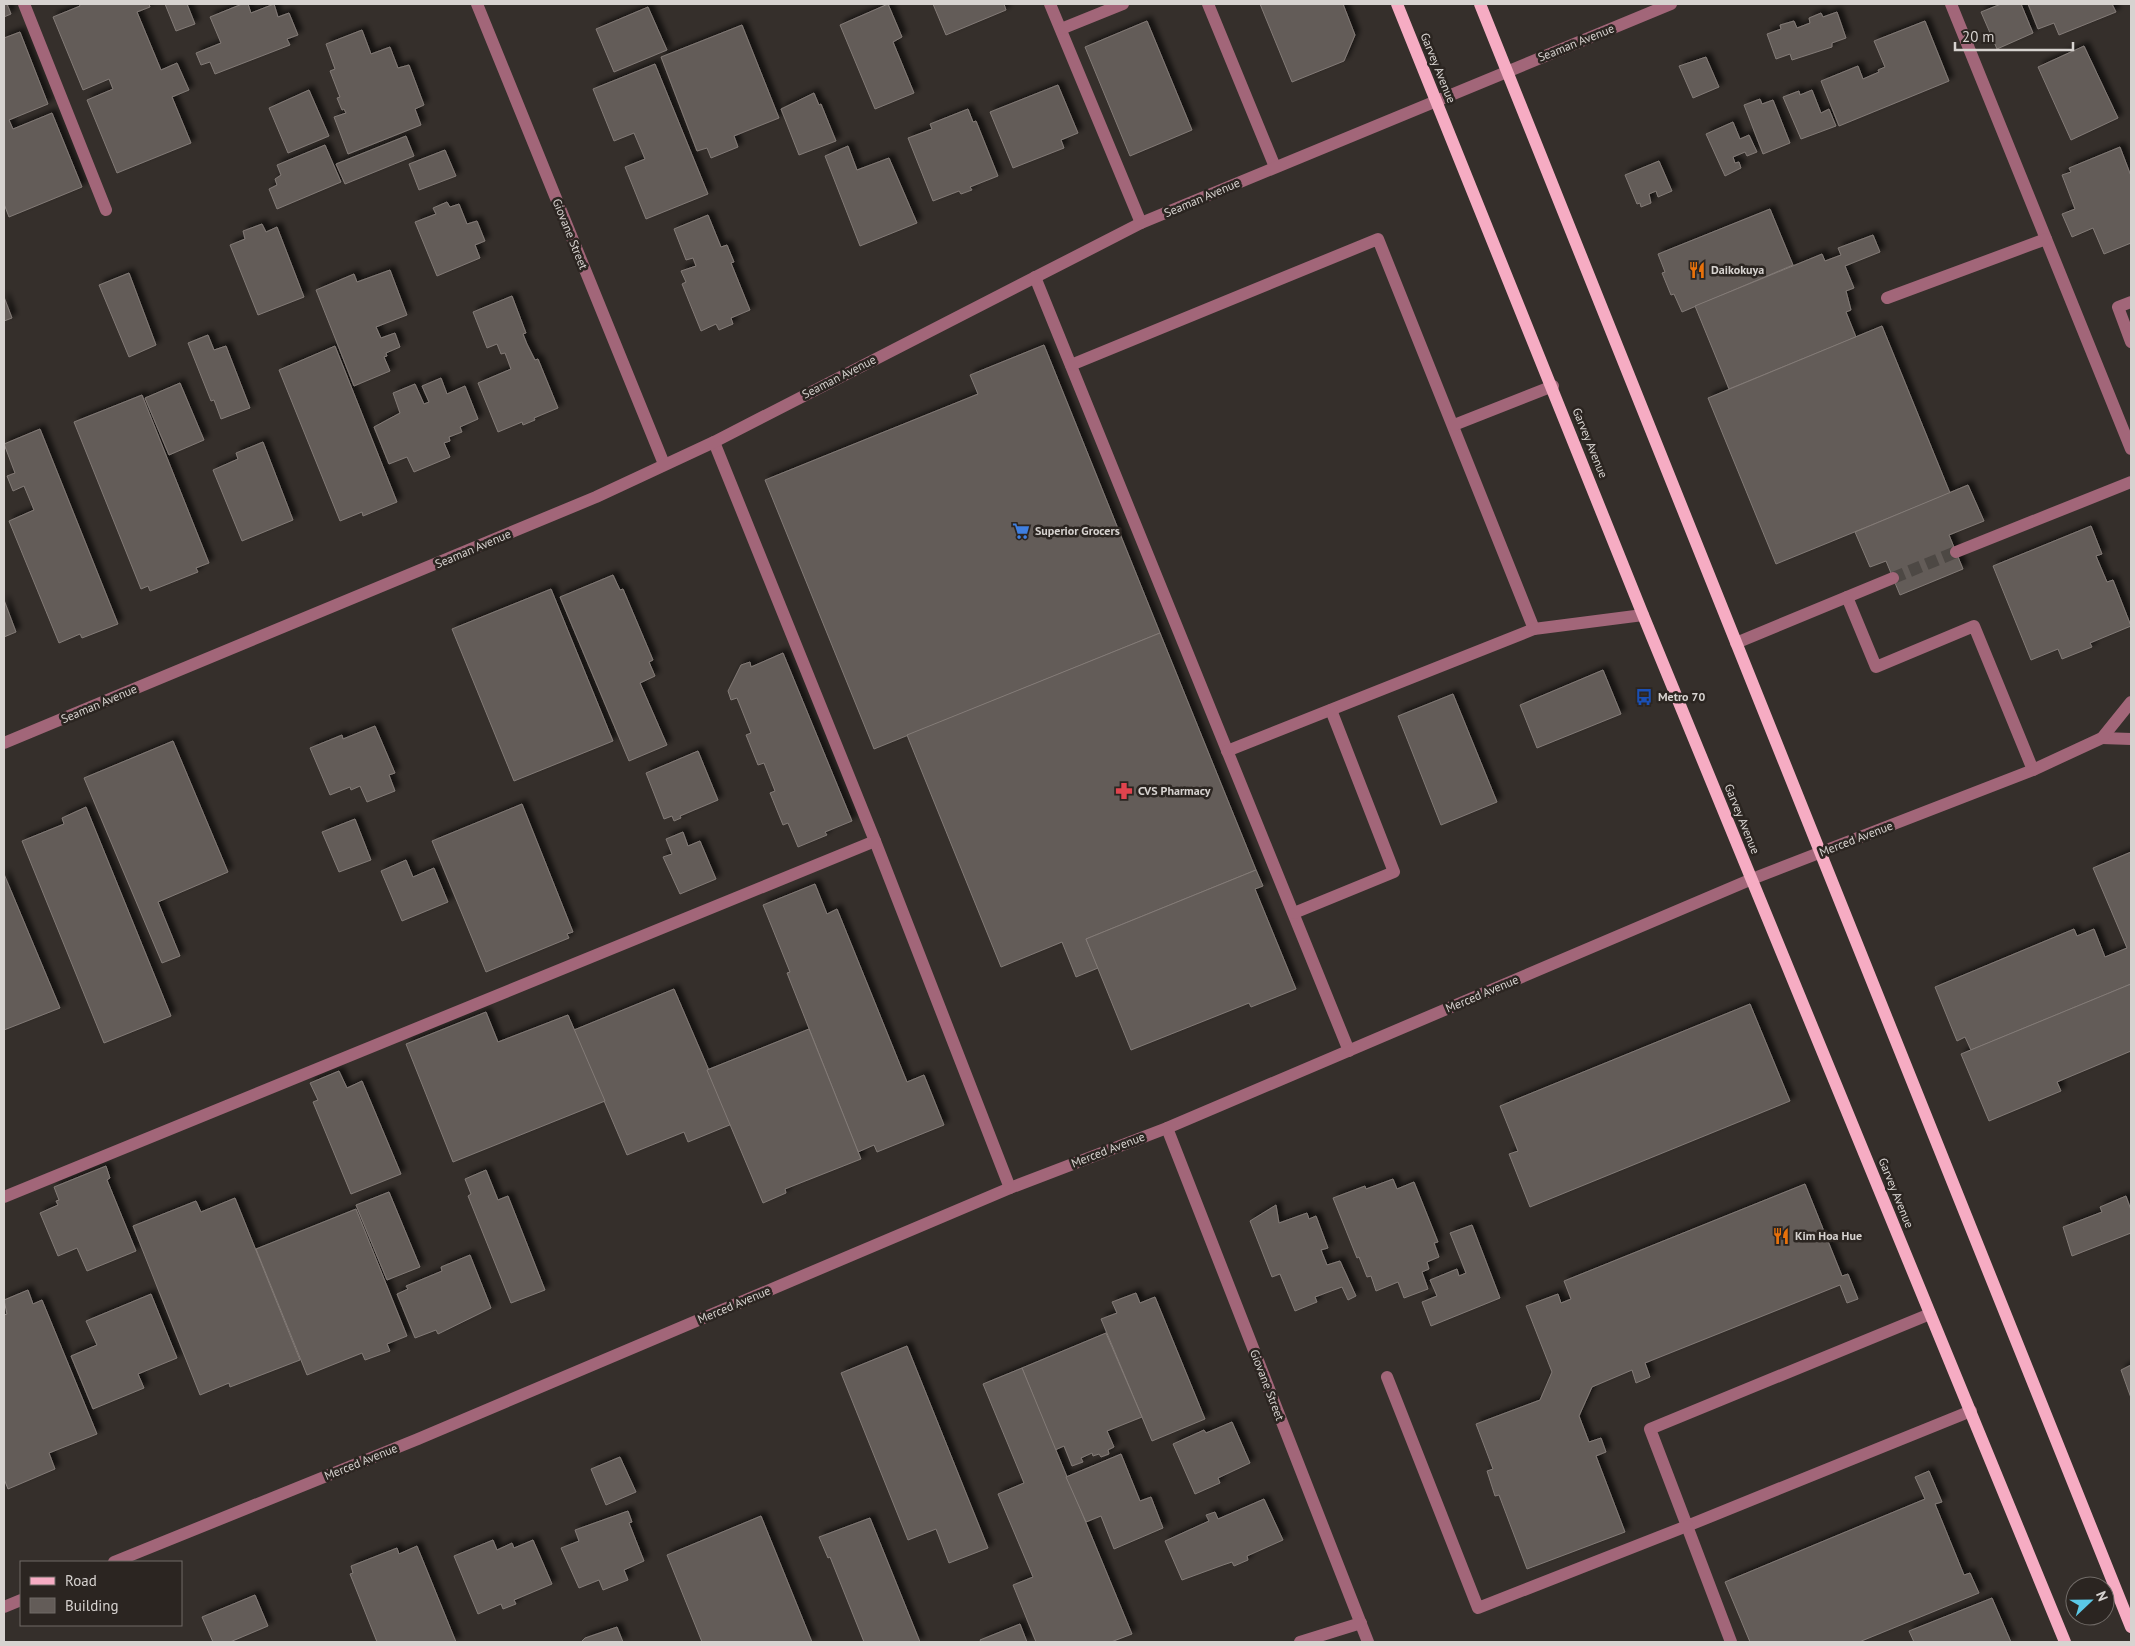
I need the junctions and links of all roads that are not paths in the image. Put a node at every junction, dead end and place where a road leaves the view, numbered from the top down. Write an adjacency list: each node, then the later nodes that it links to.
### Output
1 (24, 4): 14 (street)
2 (477, 4): 26 (street, Giovane Street)
3 (1050, 4): 10 (street)
4 (1123, 4): 10 (street)
5 (1208, 4): 13 (street)
6 (1397, 4): 12 (main road, Garvey Avenue)
7 (1480, 4): 11 (main road)
8 (1672, 4): 11 (street, Seaman Avenue)
9 (1951, 4): 16 (street)
10 (1061, 29): 15 (street)
11 (1506, 71): 12 (street, Seaman Avenue); 33 (main road)
12 (1436, 99): 13 (street, Seaman Avenue); 22 (main road, Garvey Avenue)
13 (1276, 167): 15 (street, Seaman Avenue)
14 (106, 210)
15 (1141, 223): 17 (street, Seaman Avenue)
16 (2046, 239): 18 (street); 25 (street)
17 (1034, 277): 21 (street); 24 (street, Seaman Avenue)
18 (1887, 298)
19 (2131, 302): 20 (street)
20 (2131, 342)
21 (1071, 365): 23 (street); 39 (street)
22 (1553, 386): 23 (street); 31 (main road, Garvey Avenue)
23 (1454, 425): 32 (street)
24 (714, 442): 26 (street, Seaman Avenue); 41 (street)
25 (2131, 449)
26 (664, 464): 38 (street, Seaman Avenue)
27 (2131, 482): 28 (street)
28 (1956, 552)
29 (1893, 578): 30 (street)
30 (1847, 597): 33 (street); 40 (street)
31 (1643, 615): 32 (street); 43 (main road, Garvey Avenue)
32 (1534, 630): 35 (street)
33 (1736, 643): 42 (main road)
34 (2131, 702): 36 (street, Merced Avenue)
35 (1331, 710): 39 (street); 44 (street)
36 (2102, 738): 37 (street, Merced Avenue); 40 (street, Merced Avenue)
37 (2131, 739)
38 (4, 743)
39 (1226, 751): 44 (street)
40 (2033, 770): 42 (street, Merced Avenue)
41 (875, 841): 47 (street); 48 (street)
42 (1821, 852): 43 (street, Merced Avenue); 57 (main road)
43 (1752, 879): 45 (street, Merced Avenue); 49 (main road, Garvey Avenue)
44 (1294, 913): 45 (street)
45 (1349, 1051): 46 (street, Merced Avenue)
46 (1167, 1128): 47 (street, Merced Avenue); 56 (street, Giovane Street)
47 (1010, 1188): 53 (street, Merced Avenue)
48 (4, 1197)
49 (1930, 1314): 51 (main road, Garvey Avenue); 52 (street)
50 (1387, 1377): 52 (street)
51 (1971, 1411): 52 (street); 61 (main road, Garvey Avenue)
52 (1687, 1526): 60 (street)
53 (116, 1561)
54 (20, 1600): 55 (street)
55 (4, 1607)
56 (1360, 1623): 58 (street); 59 (street, Giovane Street)
57 (2131, 1627)
58 (1300, 1642)
59 (1368, 1642)
60 (1731, 1642)
61 (2065, 1642)

